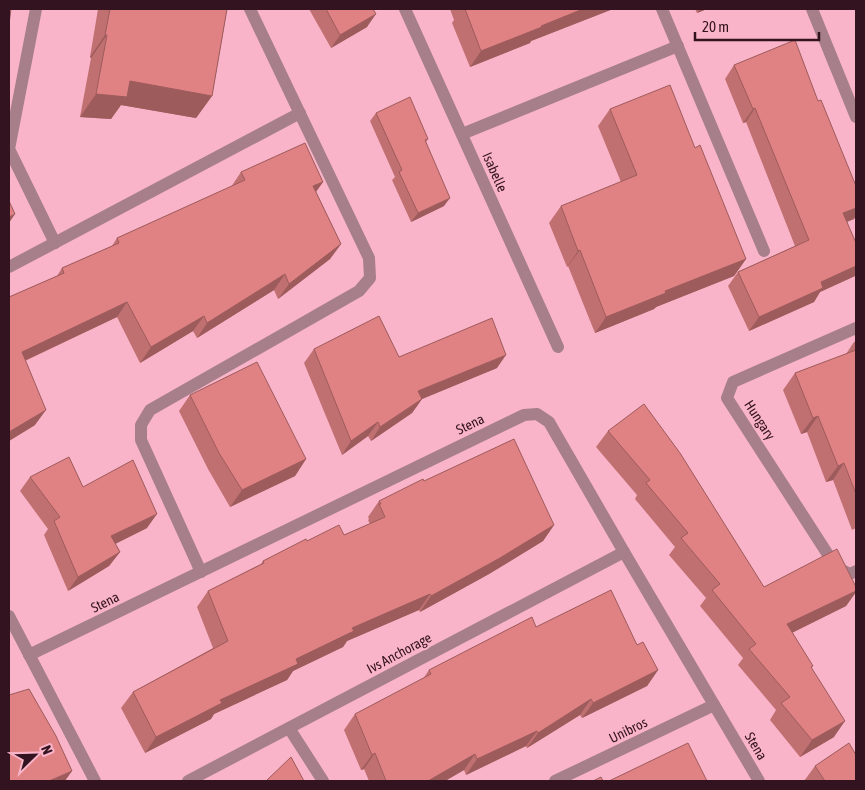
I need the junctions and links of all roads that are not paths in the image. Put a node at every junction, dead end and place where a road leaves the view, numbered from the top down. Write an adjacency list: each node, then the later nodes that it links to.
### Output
1 (36, 9): 10 (street)
2 (250, 9): 7 (street)
3 (405, 9): 9 (street, Isabelle)
4 (662, 9): 6 (street)
5 (812, 9): 8 (street)
6 (678, 46): 9 (street); 11 (street)
7 (300, 113): 10 (street); 16 (street)
8 (856, 117)
9 (462, 134): 14 (street, Isabelle)
10 (55, 243): 12 (street)
11 (764, 251)
12 (9, 267)
13 (856, 328): 17 (street, Hungary)
14 (558, 347)
15 (624, 552): 16 (street, Stena); 20 (street, Stena); 21 (street, Ivs Anchorage)
16 (201, 572): 19 (street, Stena)
17 (856, 572)
18 (9, 616): 19 (street)
19 (29, 655): 22 (street)
20 (714, 705): 25 (street, Unibros); 26 (street, Stena)
21 (289, 728): 23 (street, Ivs Anchorage); 24 (street)
22 (95, 781)
23 (188, 781)
24 (322, 781)
25 (555, 781)
26 (759, 781)

